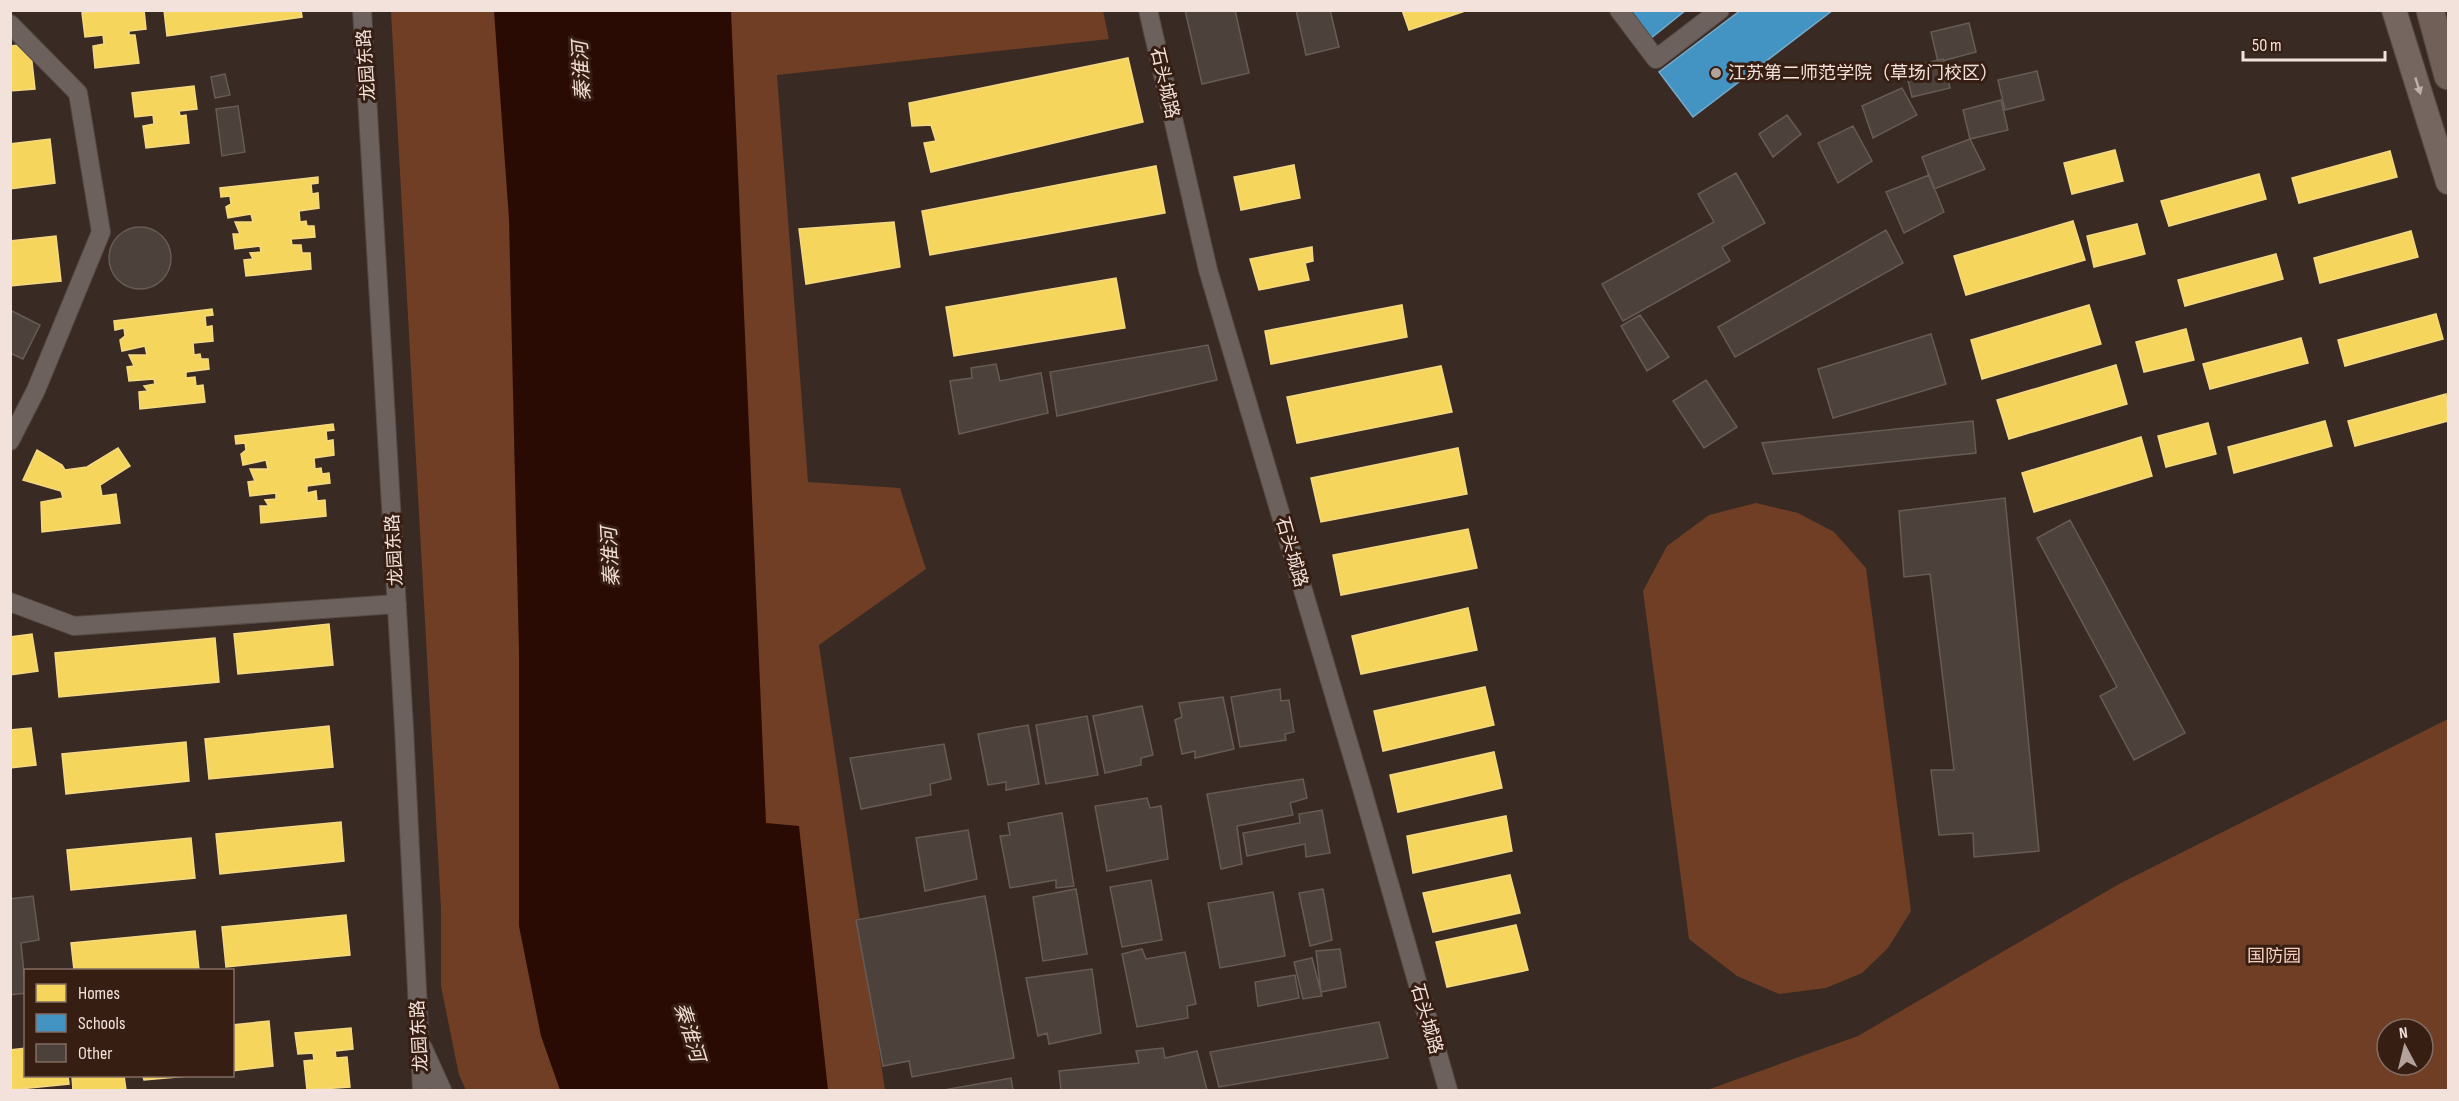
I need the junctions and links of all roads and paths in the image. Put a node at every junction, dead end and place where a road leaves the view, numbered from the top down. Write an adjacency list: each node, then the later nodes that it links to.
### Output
1 (362, 10): 12 (street, 龙园东路)
2 (1148, 10): 16 (street, 石头城路)
3 (1619, 10): 4 (street)
4 (1720, 10)
5 (2394, 10): 9 (main road, one-way to 9)
6 (2430, 10): 8 (highway)
7 (10, 24): 10 (street)
8 (2448, 76)
9 (2448, 182)
10 (10, 441)
11 (10, 602): 12 (street)
12 (397, 604): 13 (street, 龙园东路)
13 (419, 1039): 14 (street, 龙园东路); 15 (street)
14 (422, 1090)
15 (442, 1090)
16 (1448, 1090)

